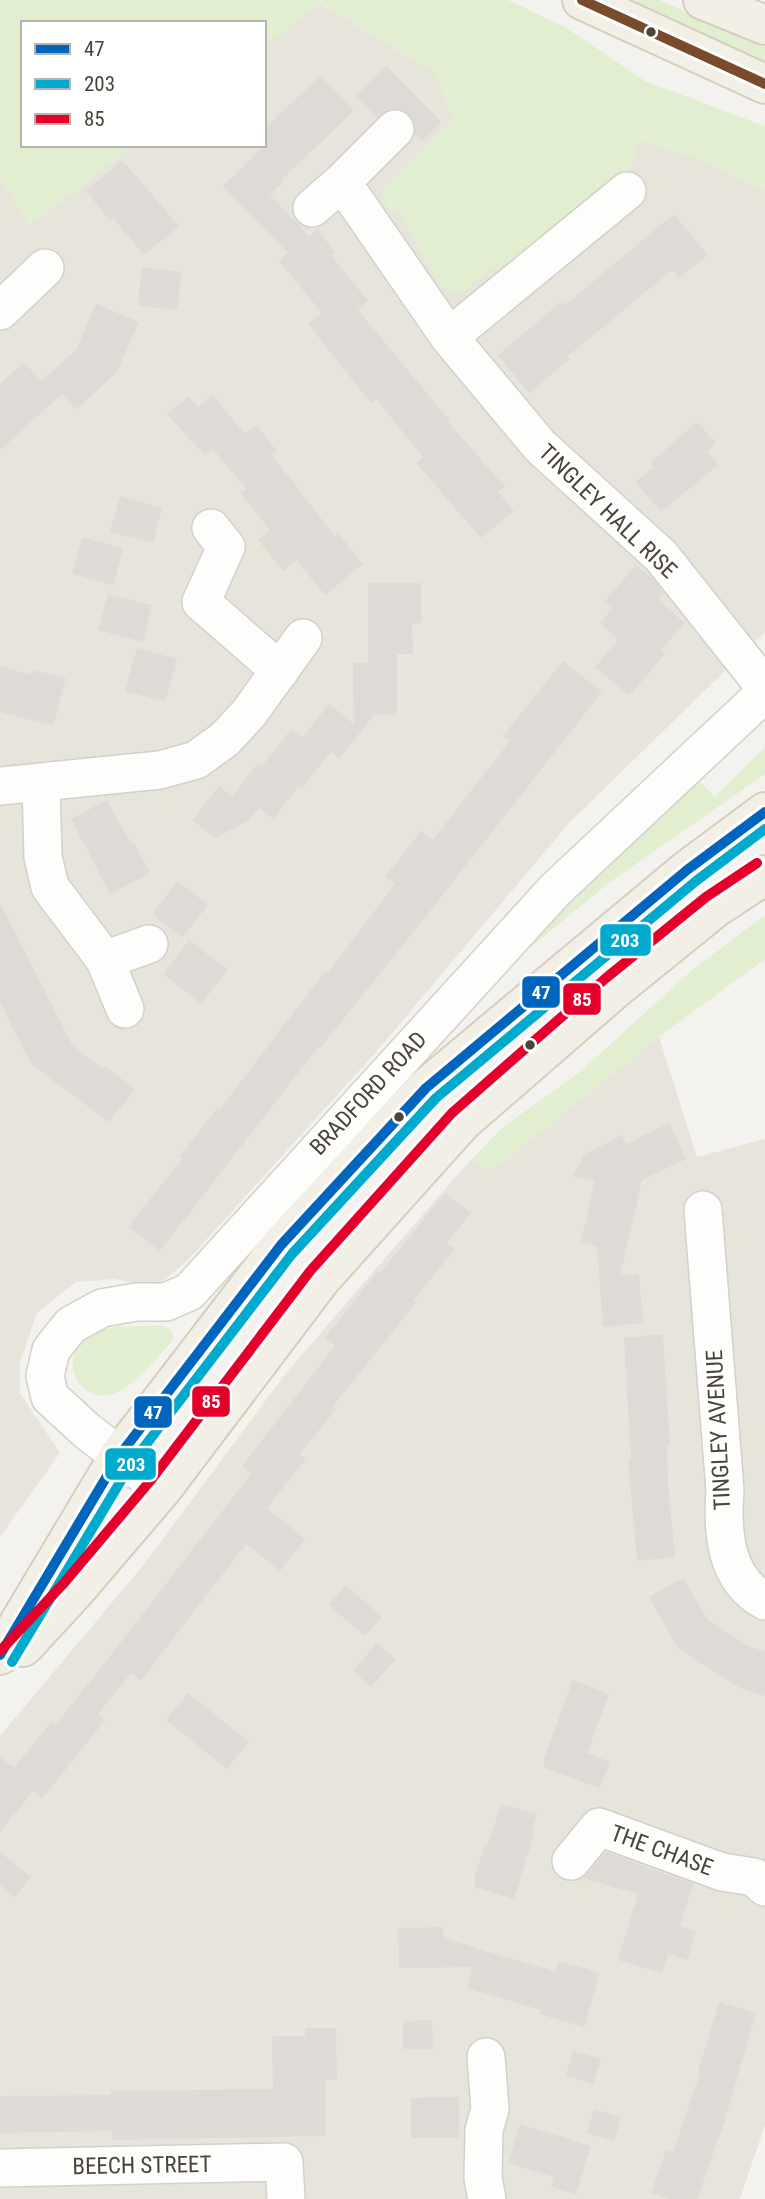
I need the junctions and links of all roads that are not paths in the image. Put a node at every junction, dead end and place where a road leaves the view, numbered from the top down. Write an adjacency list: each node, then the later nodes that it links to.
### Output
1 (582, 0): 4 (main road)
2 (703, 0): 3 (main road)
3 (765, 25)
4 (765, 84)
5 (395, 129): 6 (street)
6 (342, 182): 8 (street); 9 (street, TINGLEY HALL RISE)
7 (627, 191): 9 (street)
8 (312, 208)
9 (449, 337): 13 (street, TINGLEY HALL RISE)
10 (211, 528): 12 (street)
11 (303, 638): 12 (street)
12 (280, 671): 15 (street)
13 (765, 687)
14 (765, 693): 23 (street, BRADFORD ROAD)
15 (41, 783): 16 (street); 20 (street)
16 (0, 786)
17 (765, 812): 23 (main road, BRADFORD ROAD)
18 (765, 875): 24 (main road)
19 (149, 944): 20 (street)
20 (105, 960): 21 (street)
21 (125, 1009)
22 (695, 1234): 25 (street, TINGLEY AVENUE)
23 (119, 1457): 24 (street); 26 (main road, BRADFORD ROAD)
24 (162, 1489): 27 (main road)
25 (765, 1601)
26 (0, 1655)
27 (0, 1671)
28 (571, 1861): 29 (street, THE CHASE)
29 (765, 1887)
30 (486, 2057): 33 (street)
31 (0, 2168): 32 (street, BEECH STREET)
32 (286, 2199)
33 (487, 2199)

